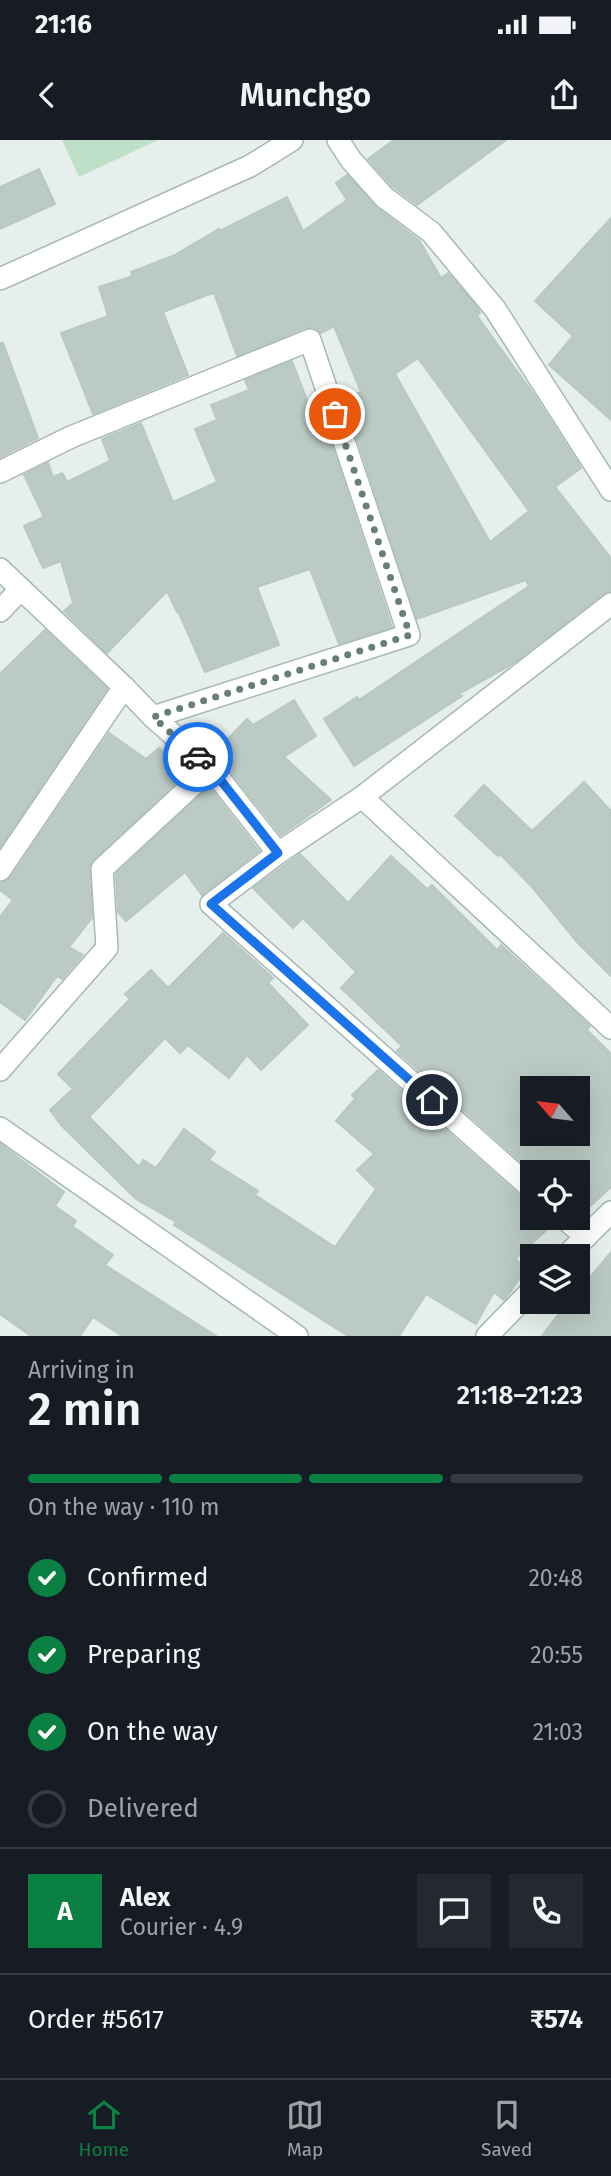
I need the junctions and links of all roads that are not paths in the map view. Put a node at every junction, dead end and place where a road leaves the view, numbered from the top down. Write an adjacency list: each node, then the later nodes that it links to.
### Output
1 (292, 140): 3 (street)
2 (338, 140): 5 (street)
3 (0, 279)
4 (0, 472): 11 (street)
5 (611, 490)
6 (0, 569): 7 (street)
7 (21, 589): 9 (street); 10 (street)
8 (611, 604): 13 (street)
9 (0, 611)
10 (124, 687): 11 (street); 15 (street)
11 (153, 717): 12 (street)
12 (211, 768): 14 (street); 17 (street)
13 (362, 796): 14 (street); 16 (street)
14 (278, 853): 19 (street)
15 (0, 870)
16 (611, 1028)
17 (0, 1070)
18 (0, 1128): 25 (street)
19 (520, 1178)
20 (611, 1212): 22 (street)
21 (578, 1230): 22 (street)
22 (586, 1237): 23 (street)
23 (579, 1244)
24 (520, 1302): 26 (street)
25 (297, 1336)
26 (487, 1336)

